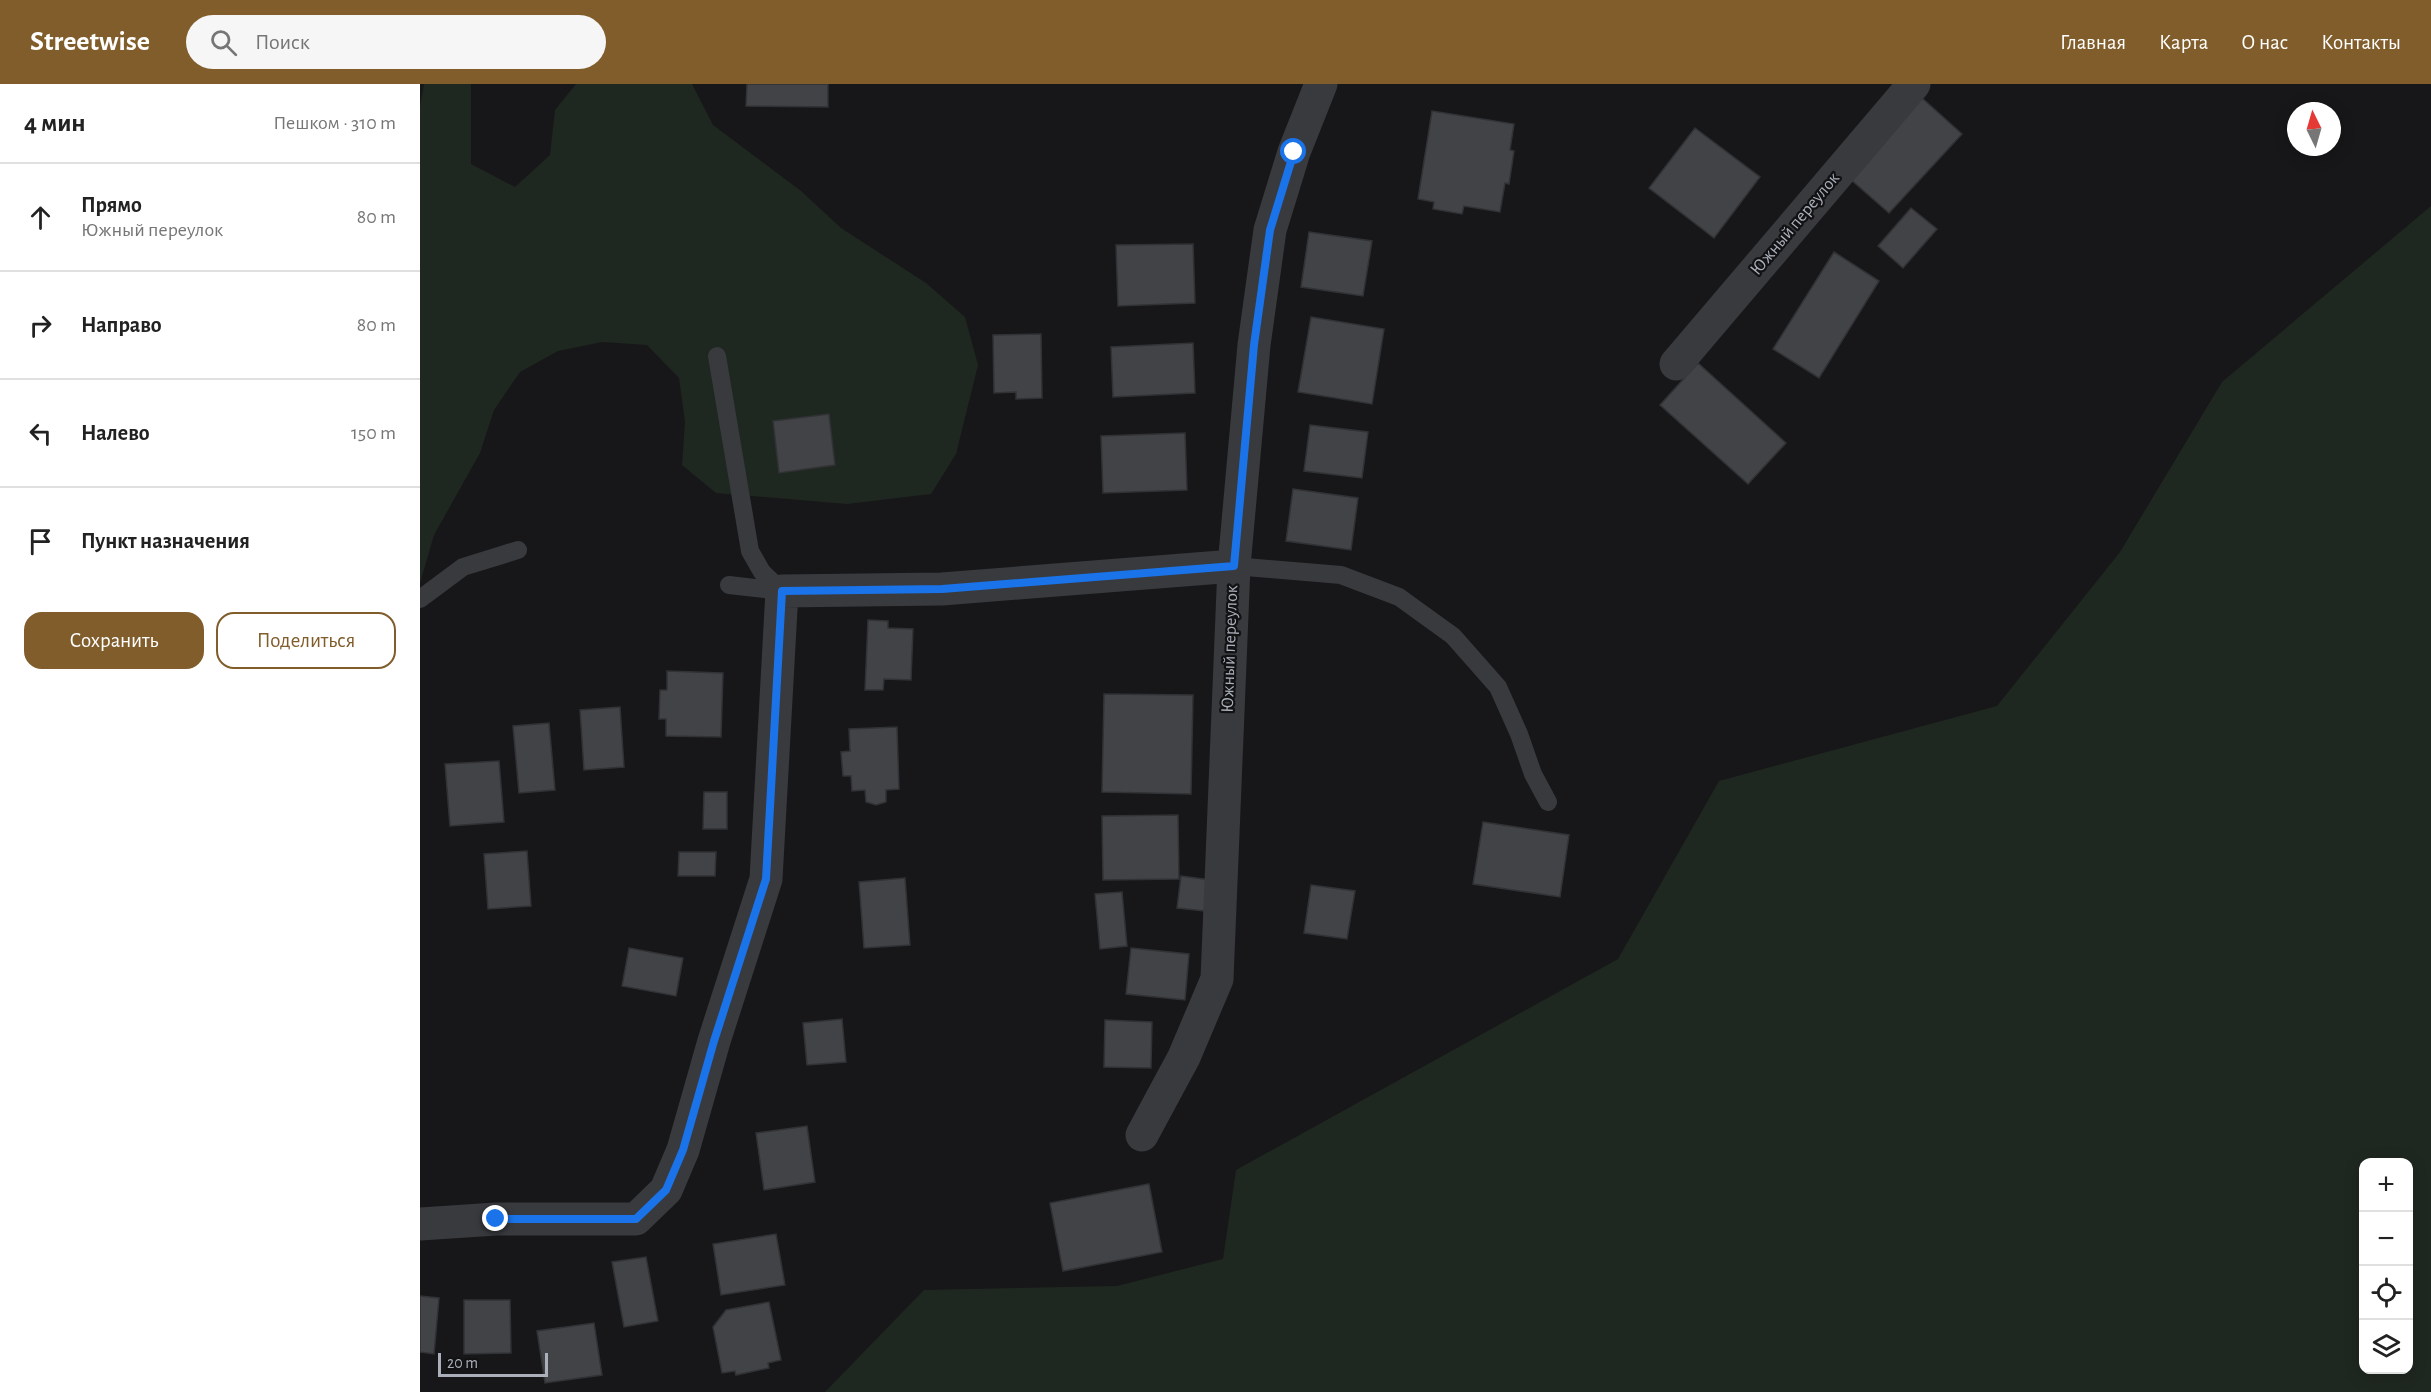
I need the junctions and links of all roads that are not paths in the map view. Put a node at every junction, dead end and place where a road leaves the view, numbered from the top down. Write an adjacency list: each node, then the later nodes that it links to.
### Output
1 (1321, 84): 6 (street, Южный переулок)
2 (1914, 84): 4 (street, Южный переулок)
3 (717, 356): 8 (lane)
4 (1676, 364)
5 (518, 550): 9 (lane)
6 (1234, 566): 8 (street); 10 (lane); 11 (street, Южный переулок)
7 (729, 585): 8 (lane)
8 (782, 591): 12 (street)
9 (420, 599)
10 (1548, 802)
11 (1142, 1135)
12 (420, 1224)

